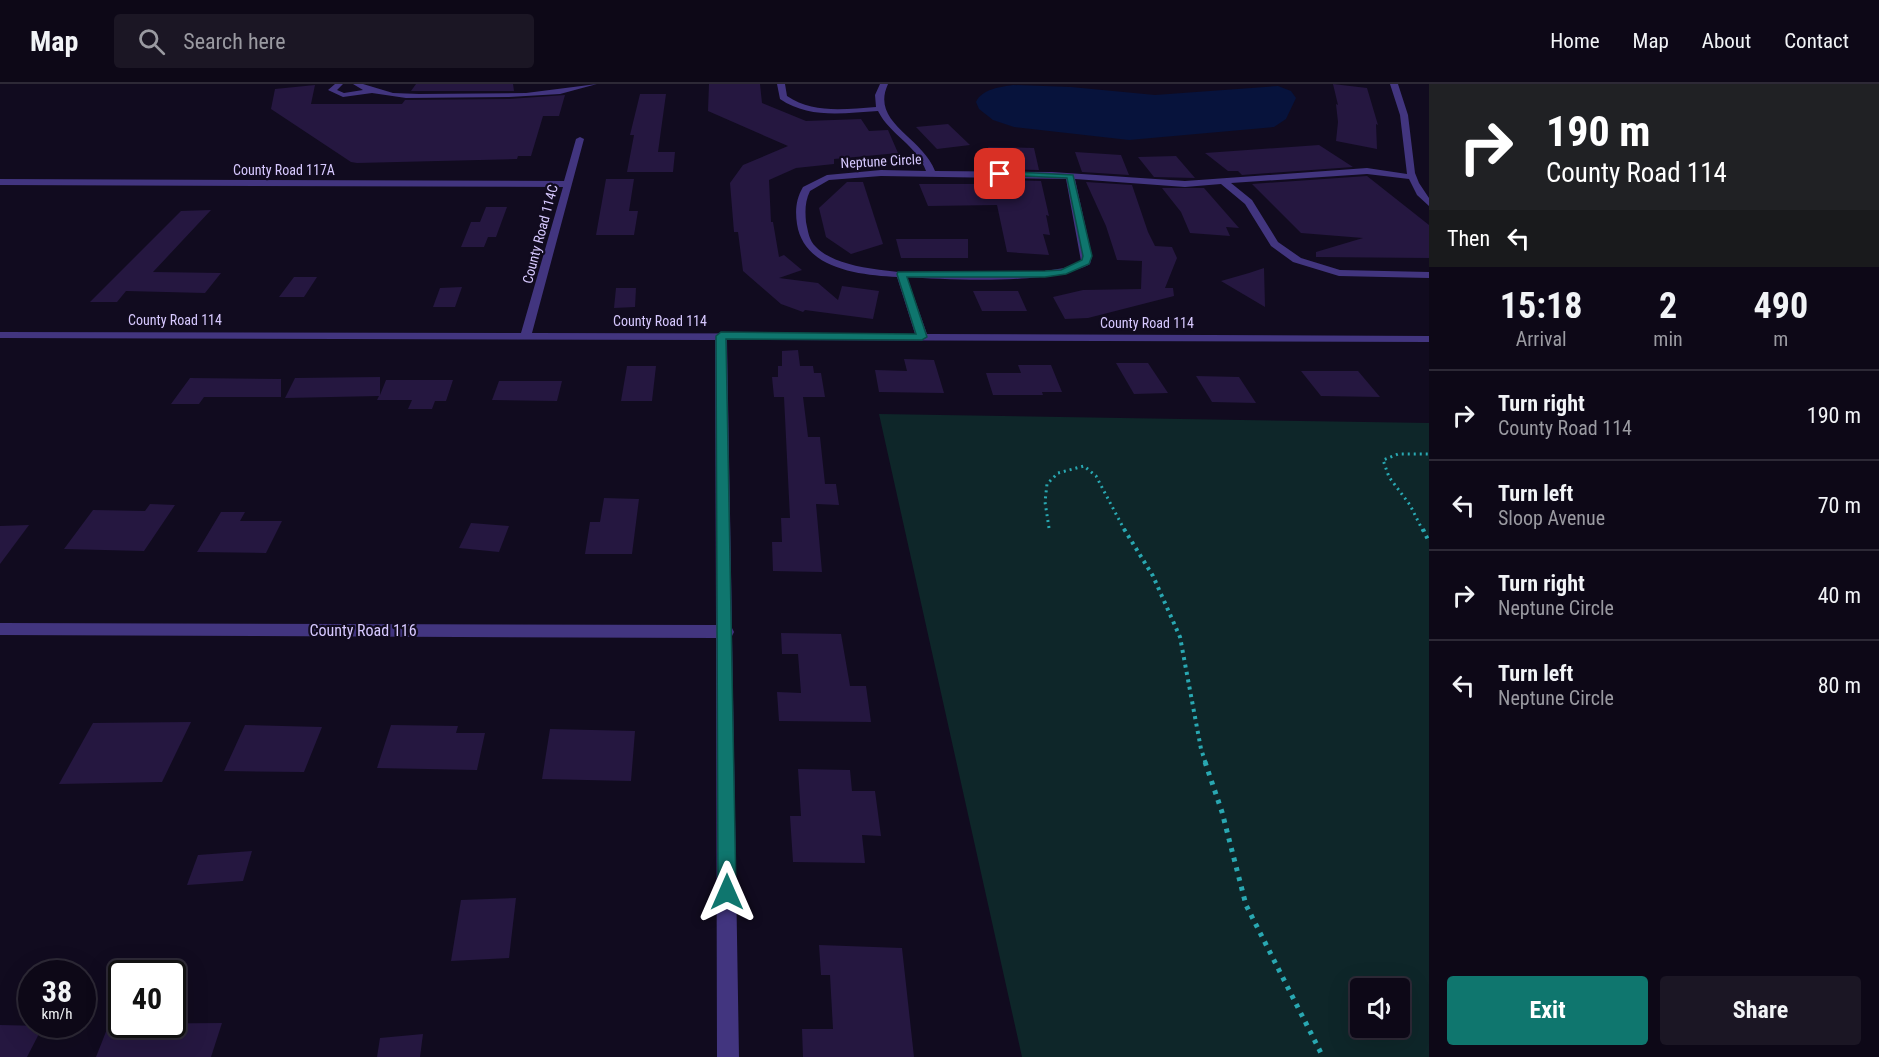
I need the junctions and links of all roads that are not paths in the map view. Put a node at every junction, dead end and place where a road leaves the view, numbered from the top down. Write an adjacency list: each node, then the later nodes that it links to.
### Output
1 (339, 84): 7 (street)
2 (357, 84): 7 (street)
3 (593, 84): 7 (street)
4 (781, 84): 8 (street)
5 (884, 84): 8 (street)
6 (1394, 84): 12 (street)
7 (371, 91)
8 (879, 110): 10 (street)
9 (580, 139): 15 (street, County Road 114C)
10 (931, 172): 11 (street, Neptune Circle); 17 (street, Neptune Circle)
11 (1070, 176): 14 (street, Neptune Circle); 17 (street, Neptune Circle)
12 (1410, 177): 14 (street, Neptune Circle); 16 (street)
13 (0, 182): 15 (street, County Road 117A)
14 (1224, 182): 18 (street)
15 (568, 184): 20 (street, County Road 114C)
16 (1429, 203)
17 (902, 274): 22 (street)
18 (1429, 274)
19 (0, 335): 20 (street, County Road 114)
20 (526, 336): 21 (street, County Road 114)
21 (721, 336): 22 (street, County Road 114); 25 (street)
22 (922, 337): 23 (street, County Road 114)
23 (1429, 339)
24 (0, 629): 25 (street, County Road 116)
25 (726, 632): 26 (street)
26 (728, 1057)

